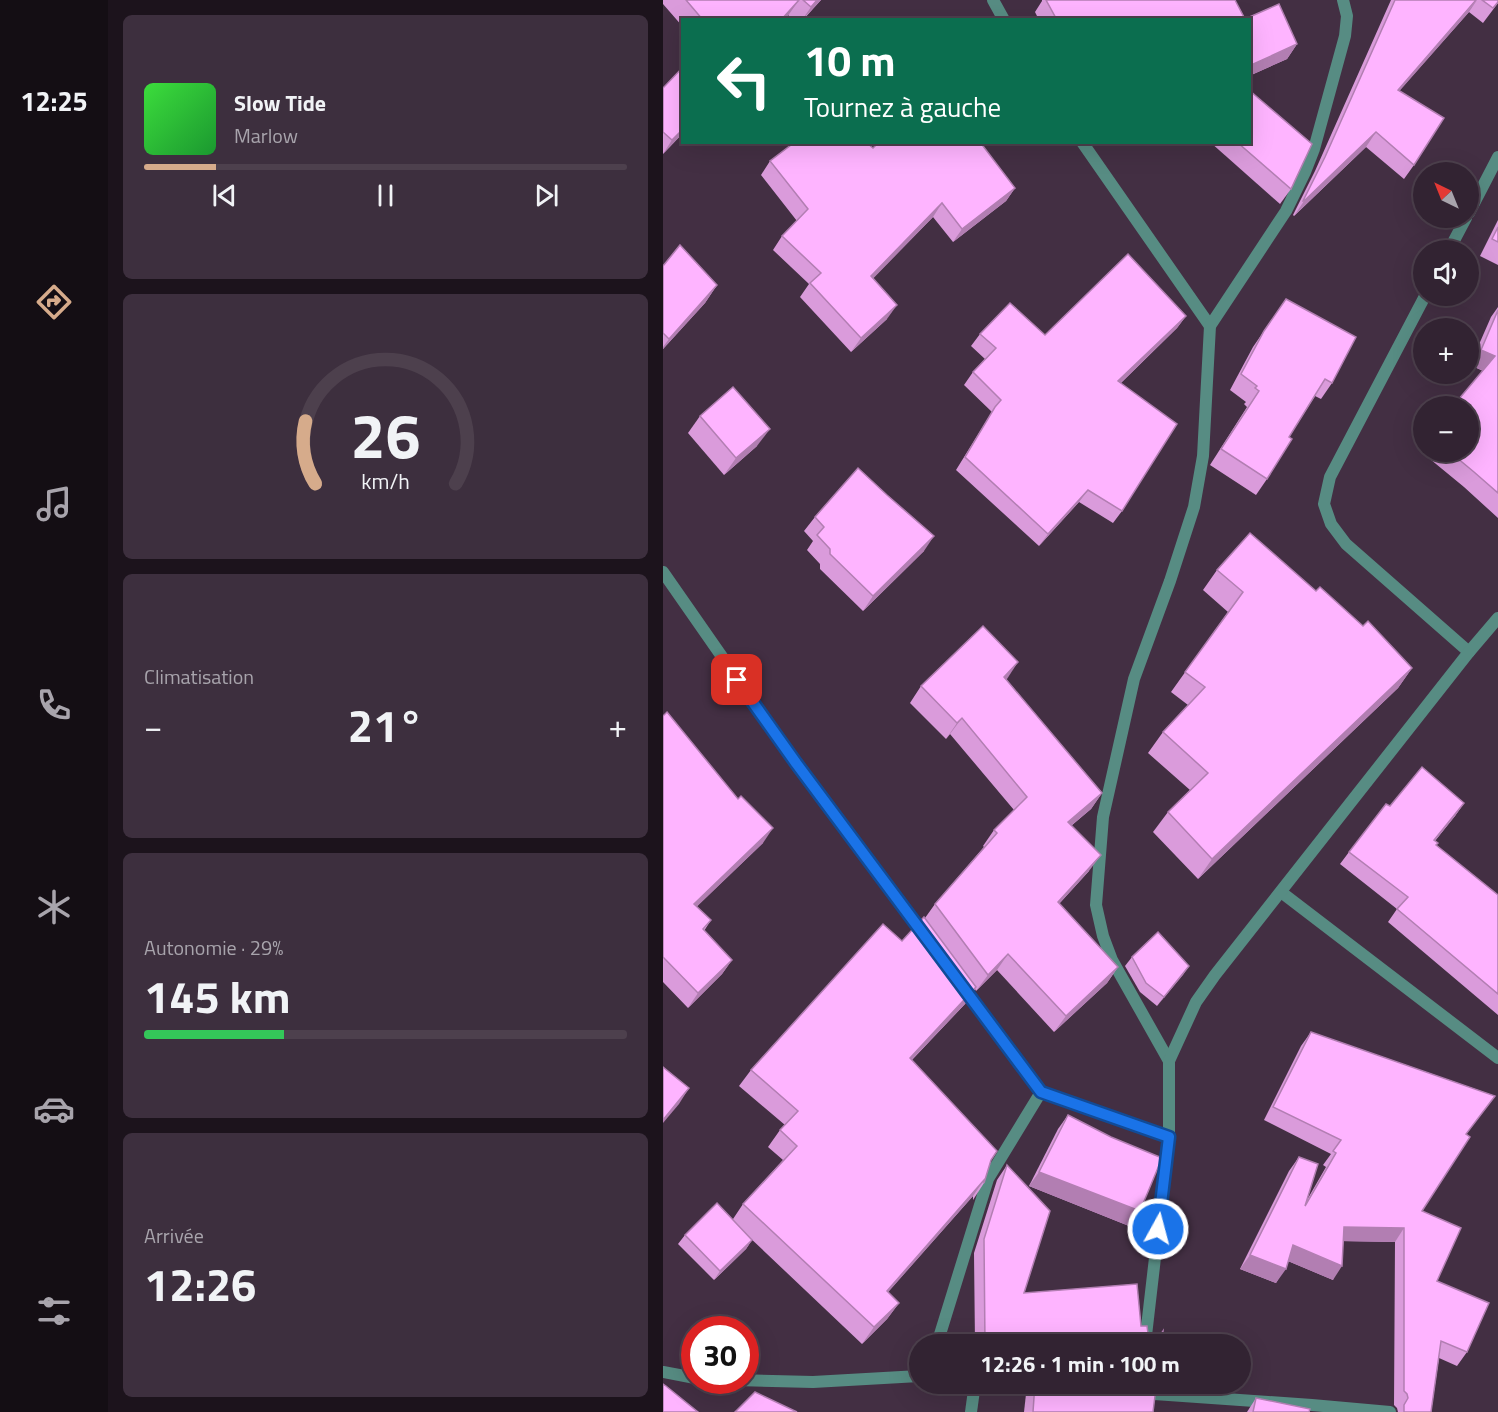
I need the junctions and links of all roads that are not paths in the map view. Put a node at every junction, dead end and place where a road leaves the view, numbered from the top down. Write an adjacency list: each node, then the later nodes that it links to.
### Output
1 (993, 0): 3 (street)
2 (1343, 0): 8 (street)
3 (1003, 18)
4 (1083, 144): 8 (street)
5 (1498, 157): 6 (street)
6 (1479, 194)
7 (1420, 306): 11 (street)
8 (1210, 326): 16 (street)
9 (663, 572): 13 (street)
10 (1498, 618): 11 (street)
11 (1469, 652): 12 (street)
12 (1281, 892): 15 (street); 16 (street)
13 (929, 942)
14 (950, 970): 17 (street)
15 (1498, 1058)
16 (1169, 1061): 18 (street)
17 (1041, 1092): 18 (street); 19 (street)
18 (1169, 1137): 20 (street)
19 (940, 1334)
20 (1146, 1334)
21 (663, 1372): 22 (street)
22 (681, 1375)
23 (909, 1377): 24 (street)
24 (759, 1381)
25 (975, 1394): 27 (street)
26 (1191, 1394): 28 (street)
27 (971, 1412)
28 (1390, 1412)

